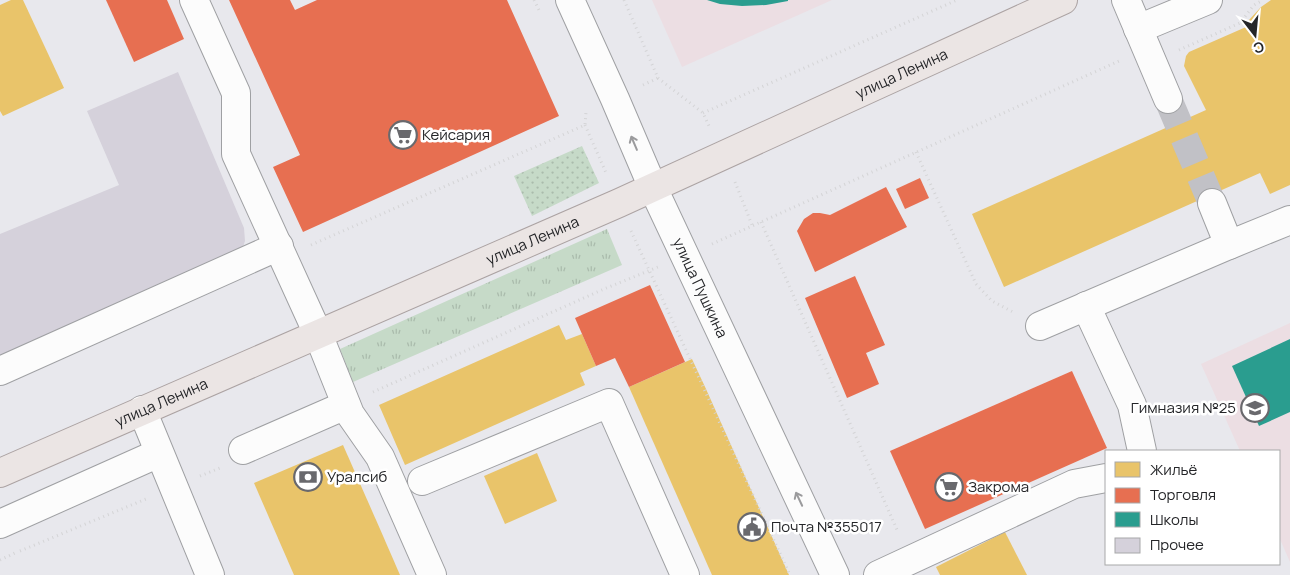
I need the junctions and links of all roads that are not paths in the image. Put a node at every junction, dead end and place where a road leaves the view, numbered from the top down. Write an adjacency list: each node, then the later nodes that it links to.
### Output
1 (194, 0): 12 (street)
2 (570, 0): 8 (street, улица Пушкина, one-way to 2)
3 (1063, 0): 8 (main road, улица Ленина)
4 (1126, 0): 6 (street)
5 (1208, 0): 6 (street)
6 (1143, 39): 7 (street)
7 (1168, 99)
8 (653, 188): 15 (main road, улица Ленина); 29 (street, улица Пушкина, one-way to 8)
9 (1212, 203): 11 (street)
10 (1290, 220): 11 (street)
11 (1230, 245): 13 (street)
12 (281, 252): 15 (street); 16 (street)
13 (1086, 306): 14 (street); 20 (street)
14 (1040, 326)
15 (318, 334): 17 (street); 18 (main road, улица Ленина)
16 (0, 371)
17 (346, 405): 19 (street); 27 (street)
18 (142, 410): 21 (street); 22 (main road, улица Ленина)
19 (243, 450)
20 (1142, 450)
21 (159, 453): 25 (street); 26 (street)
22 (0, 473)
23 (1105, 478): 30 (street)
24 (422, 481): 28 (street)
25 (0, 524)
26 (210, 575)
27 (432, 575)
28 (685, 575)
29 (835, 575)
30 (878, 575)

